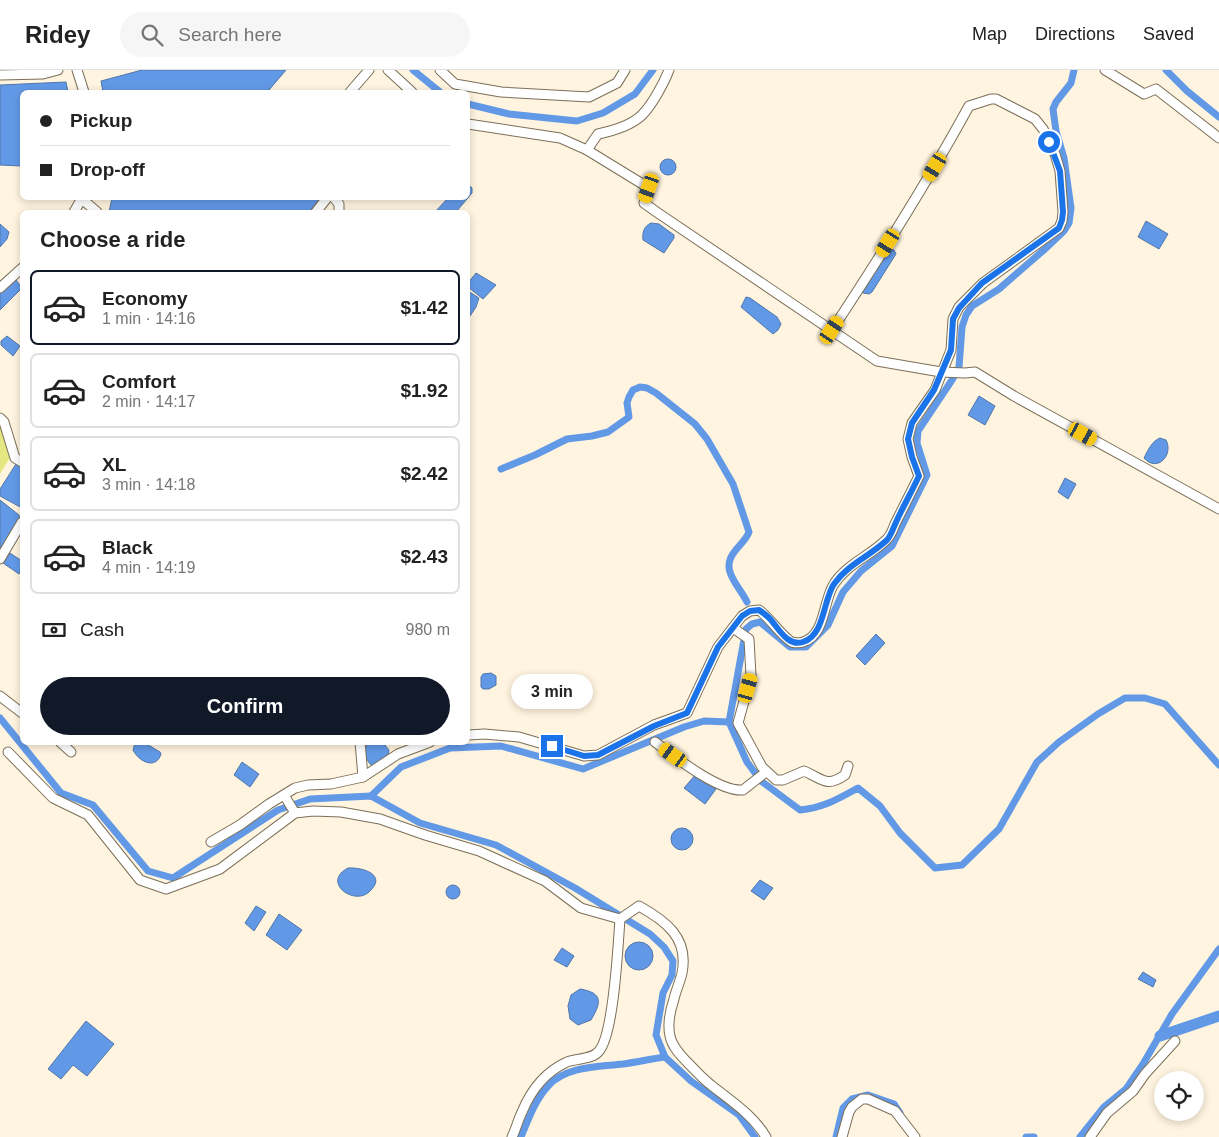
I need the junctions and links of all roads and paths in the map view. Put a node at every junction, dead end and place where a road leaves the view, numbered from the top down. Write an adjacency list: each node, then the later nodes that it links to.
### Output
1 (58, 70): 9 (street)
2 (77, 70): 10 (street)
3 (369, 70): 11 (street)
4 (388, 70): 12 (street)
5 (440, 70): 6 (street)
6 (625, 70)
7 (669, 70): 15 (street)
8 (1105, 70): 14 (street)
9 (0, 75)
10 (83, 90)
11 (352, 90)
12 (410, 90)
13 (470, 124): 15 (street)
14 (1219, 138)
15 (587, 150): 22 (street)
16 (84, 200): 18 (street)
17 (325, 200): 19 (street)
18 (95, 210)
19 (318, 210)
20 (20, 270): 21 (street)
21 (0, 288)
22 (832, 330): 23 (street); 23 (street)
23 (944, 372): 26 (street); 29 (street)
24 (0, 418): 25 (street)
25 (20, 461)
26 (1219, 509)
27 (20, 525): 28 (street)
28 (0, 559)
29 (733, 628): 32 (street); 40 (street)
30 (0, 696): 31 (street)
31 (20, 711)
32 (470, 735)
33 (655, 742): 40 (street)
34 (63, 745): 38 (street)
35 (360, 745): 41 (street)
36 (422, 745): 41 (street)
37 (8, 752): 43 (street)
38 (71, 752)
39 (848, 766): 40 (street)
40 (766, 772)
41 (363, 777): 42 (street)
42 (284, 795): 43 (street); 44 (street)
43 (295, 813): 45 (street)
44 (211, 842)
45 (620, 919): 47 (street); 48 (street)
46 (1175, 1041): 51 (street)
47 (512, 1137)
48 (766, 1137)
49 (842, 1137): 50 (street)
50 (915, 1137)
51 (1090, 1137)

